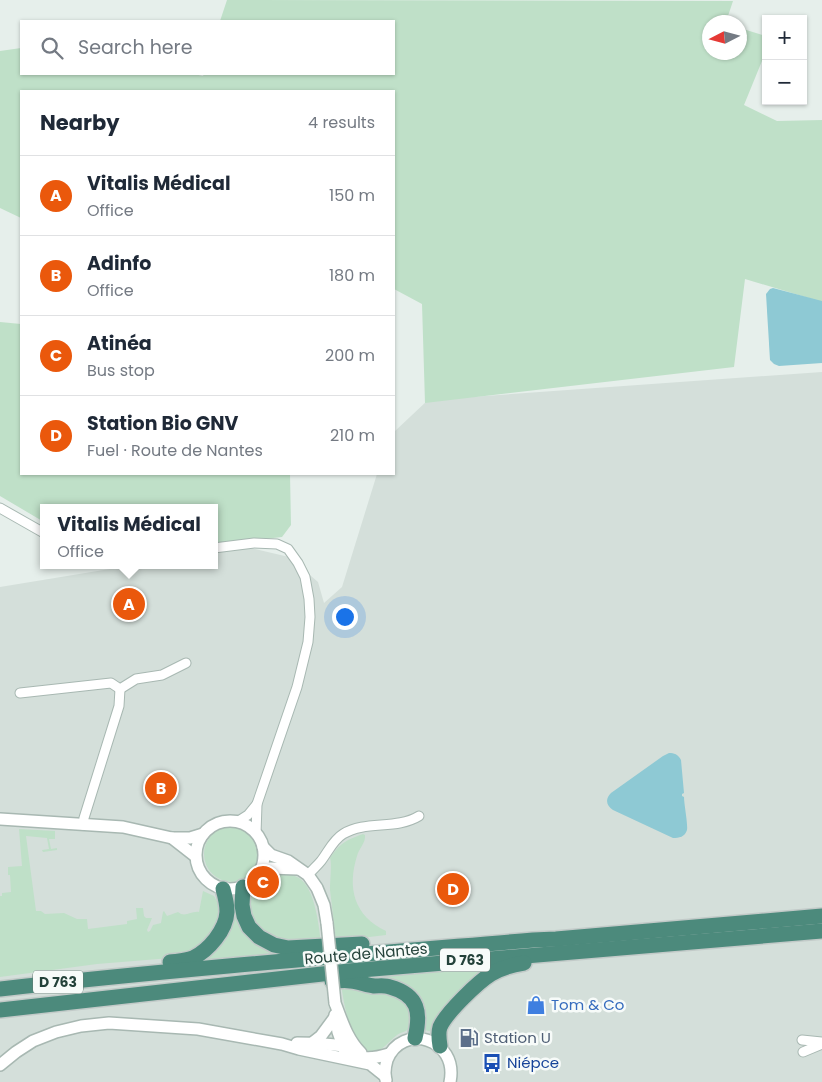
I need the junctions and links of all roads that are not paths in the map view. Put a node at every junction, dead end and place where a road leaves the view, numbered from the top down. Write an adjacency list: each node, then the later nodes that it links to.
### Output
1 (0, 508): 2 (street)
2 (40, 531)
3 (218, 548): 7 (street)
4 (186, 663): 5 (street)
5 (120, 689): 6 (street); 11 (street)
6 (20, 693)
7 (257, 804): 10 (street); 13 (street)
8 (419, 816): 18 (street)
9 (0, 820): 11 (street)
10 (237, 822): 12 (street); 13 (street)
11 (83, 825): 14 (street)
12 (203, 834): 14 (street); 16 (street)
13 (256, 834): 15 (street)
14 (172, 838): 16 (street)
15 (262, 847): 17 (street); 18 (street)
16 (195, 856): 20 (street)
17 (259, 872): 18 (street); 19 (street)
18 (303, 872): 28 (street, bridge)
19 (243, 886): 20 (street); 23 (highway)
20 (223, 889): 26 (highway)
21 (822, 916): 23 (highway, Route de Nantes / D 763)
22 (822, 931): 24 (highway, Route de Nantes / D 763)
23 (533, 940): 26 (highway, Route de Nantes / D 763)
24 (582, 950): 25 (highway, Route de Nantes / D 763); 36 (highway)
25 (307, 975): 29 (highway, Route de Nantes / D 763); 31 (highway)
26 (115, 976): 27 (highway, Route de Nantes / D 763)
27 (0, 989)
28 (335, 1003): 30 (street); 40 (street)
29 (0, 1010)
30 (335, 1017): 33 (street); 37 (street)
31 (415, 1038): 36 (street); 39 (street)
32 (802, 1040): 34 (street)
33 (312, 1043): 35 (street); 37 (street)
34 (822, 1043): 38 (street)
35 (282, 1044): 41 (street); 42 (street)
36 (440, 1046): 44 (street)
37 (342, 1047): 40 (street); 41 (street)
38 (803, 1052)
39 (389, 1054): 40 (street); 43 (street)
40 (368, 1058)
41 (352, 1060): 43 (street)
42 (0, 1065)
43 (385, 1079)
44 (450, 1082)

